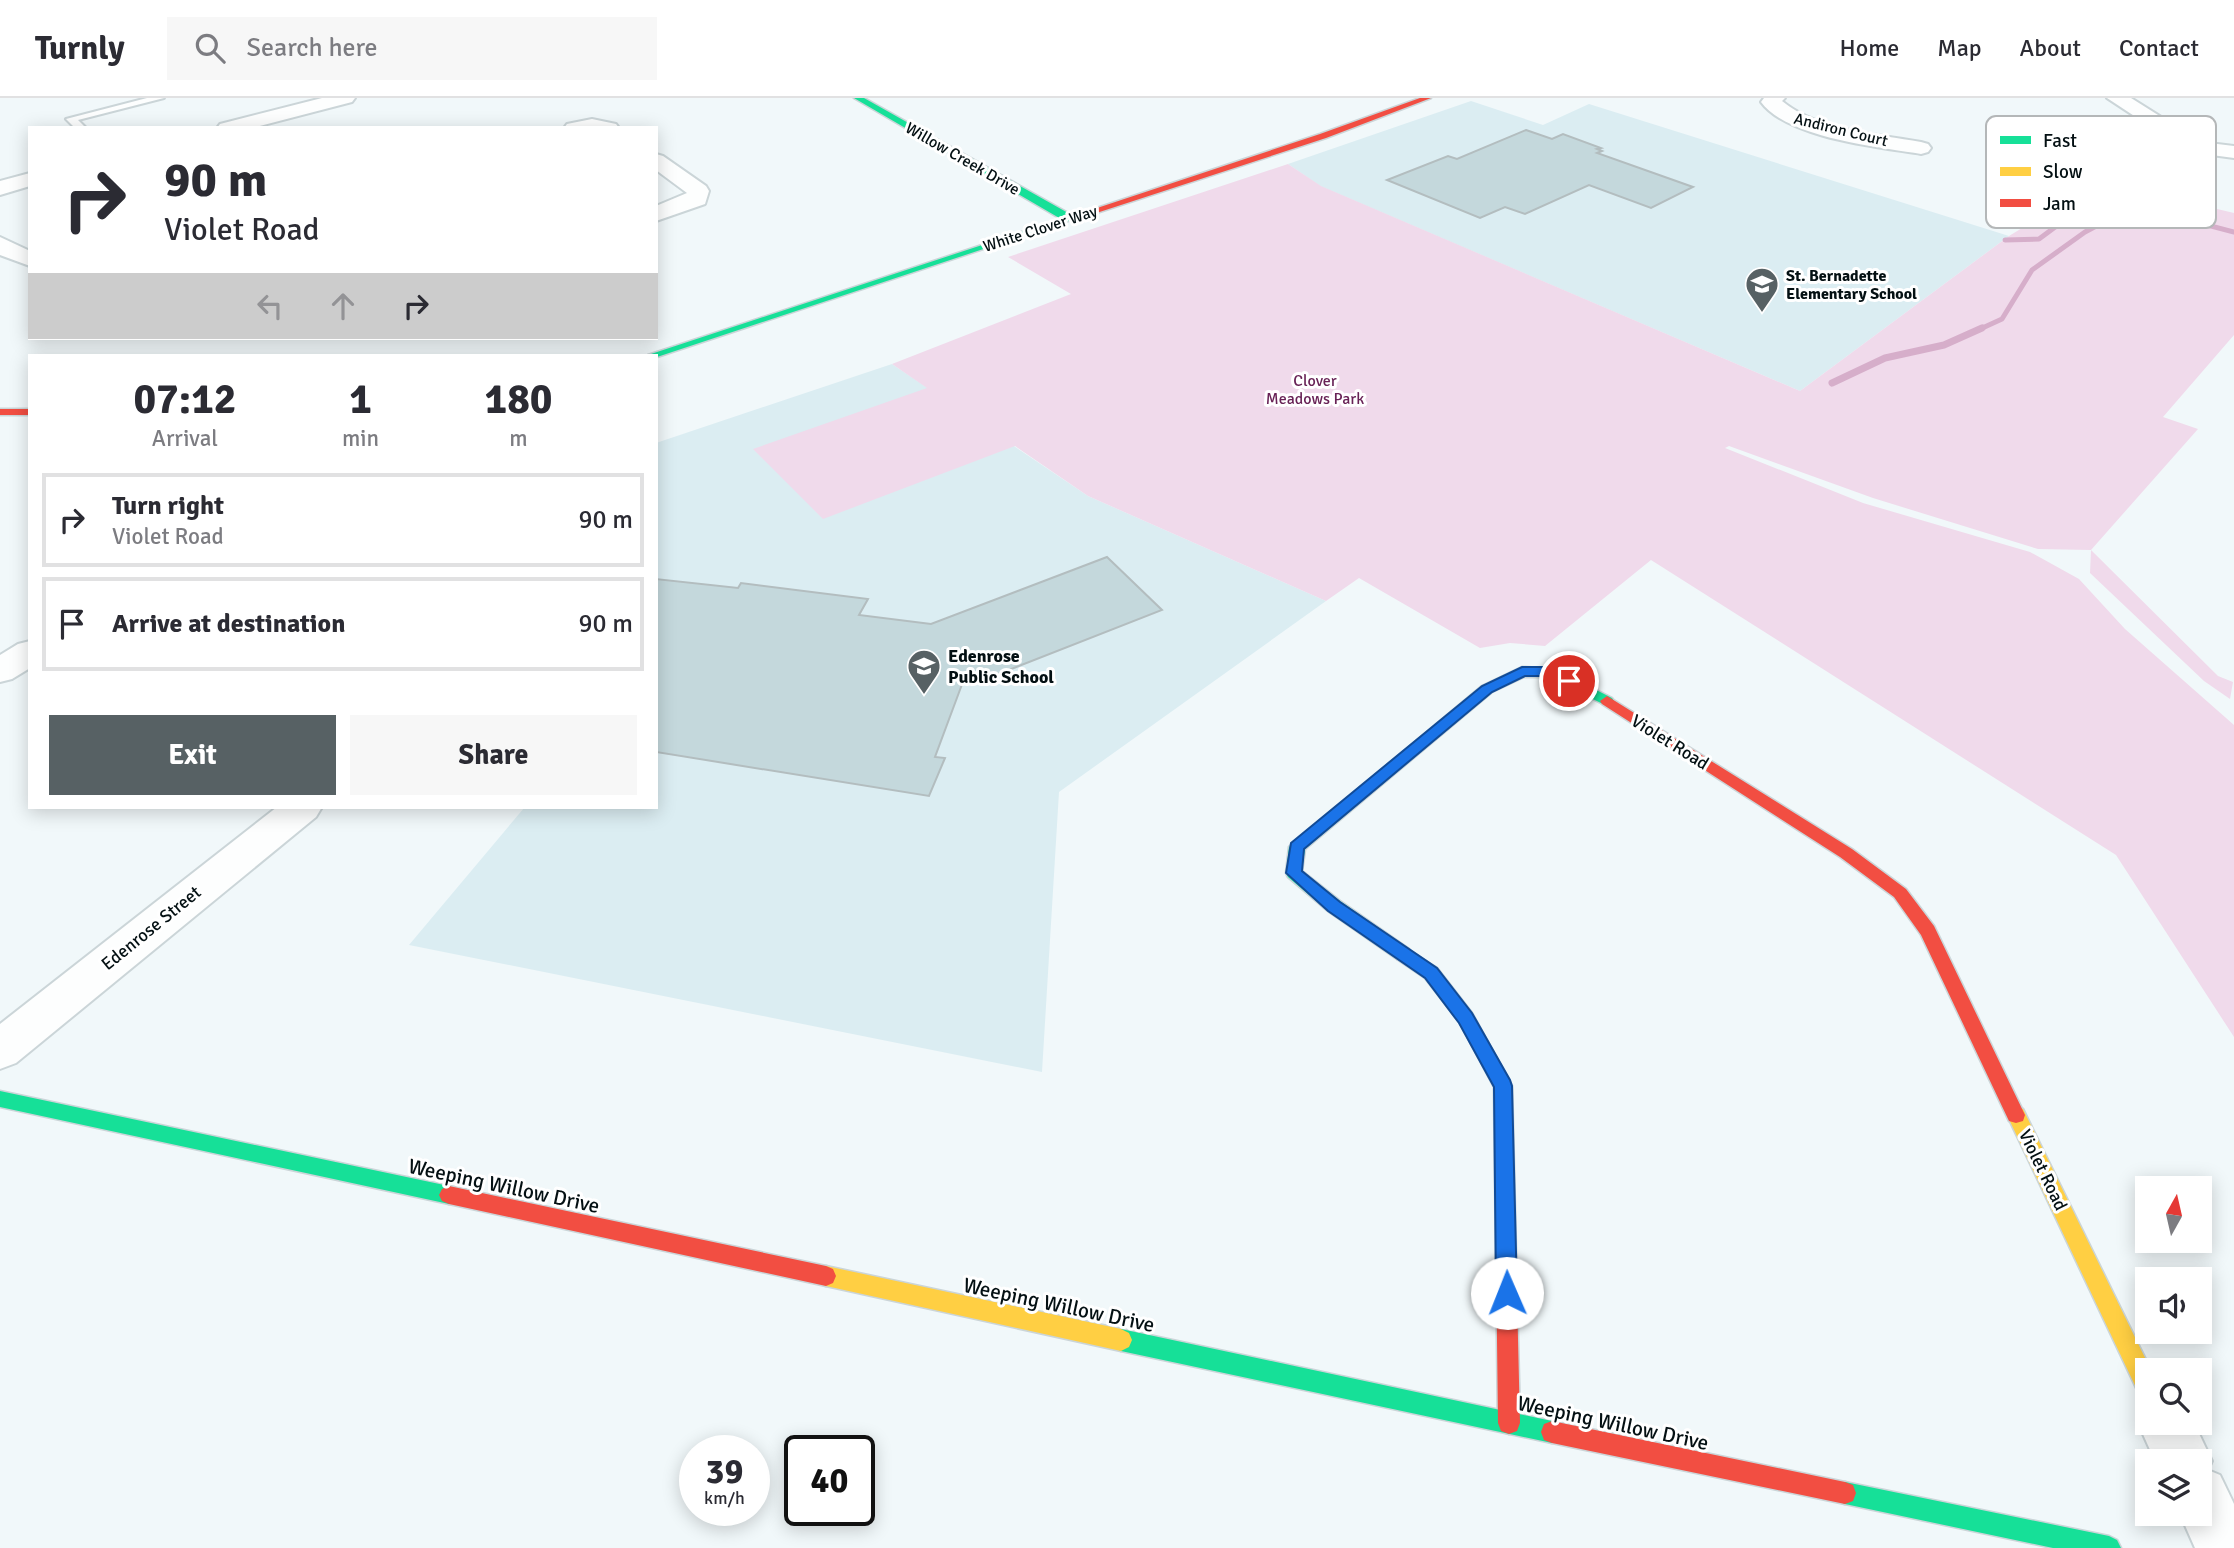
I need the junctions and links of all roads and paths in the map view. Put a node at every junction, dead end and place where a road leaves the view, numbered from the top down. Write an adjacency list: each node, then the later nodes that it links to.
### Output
1 (159, 98): 9 (lane)
2 (345, 98): 8 (street)
3 (858, 98): 18 (street, Willow Creek Drive)
4 (1427, 98): 18 (street, White Clover Way)
5 (1775, 98): 11 (street, Andiron Court)
6 (2117, 98): 7 (street)
7 (2145, 116)
8 (271, 123): 10 (street)
9 (79, 126)
10 (245, 126)
11 (1921, 148)
12 (2216, 150): 13 (street)
13 (2234, 152)
14 (658, 161): 17 (street)
15 (28, 180): 16 (street)
16 (0, 188)
17 (658, 213)
18 (1068, 219): 21 (street, White Clover Way)
19 (0, 244): 20 (street)
20 (28, 258)
21 (656, 354)
22 (0, 412): 23 (street)
23 (28, 412)
24 (28, 653): 25 (street)
25 (0, 671)
26 (301, 809): 27 (street, Edenrose Street)
27 (0, 1050)
28 (0, 1099): 30 (street, Weeping Willow Drive)
29 (2135, 1361): 30 (street, Violet Road)
30 (1509, 1423): 32 (street, Weeping Willow Drive)
31 (2212, 1520): 33 (street)
32 (2109, 1548)
33 (2225, 1548)

